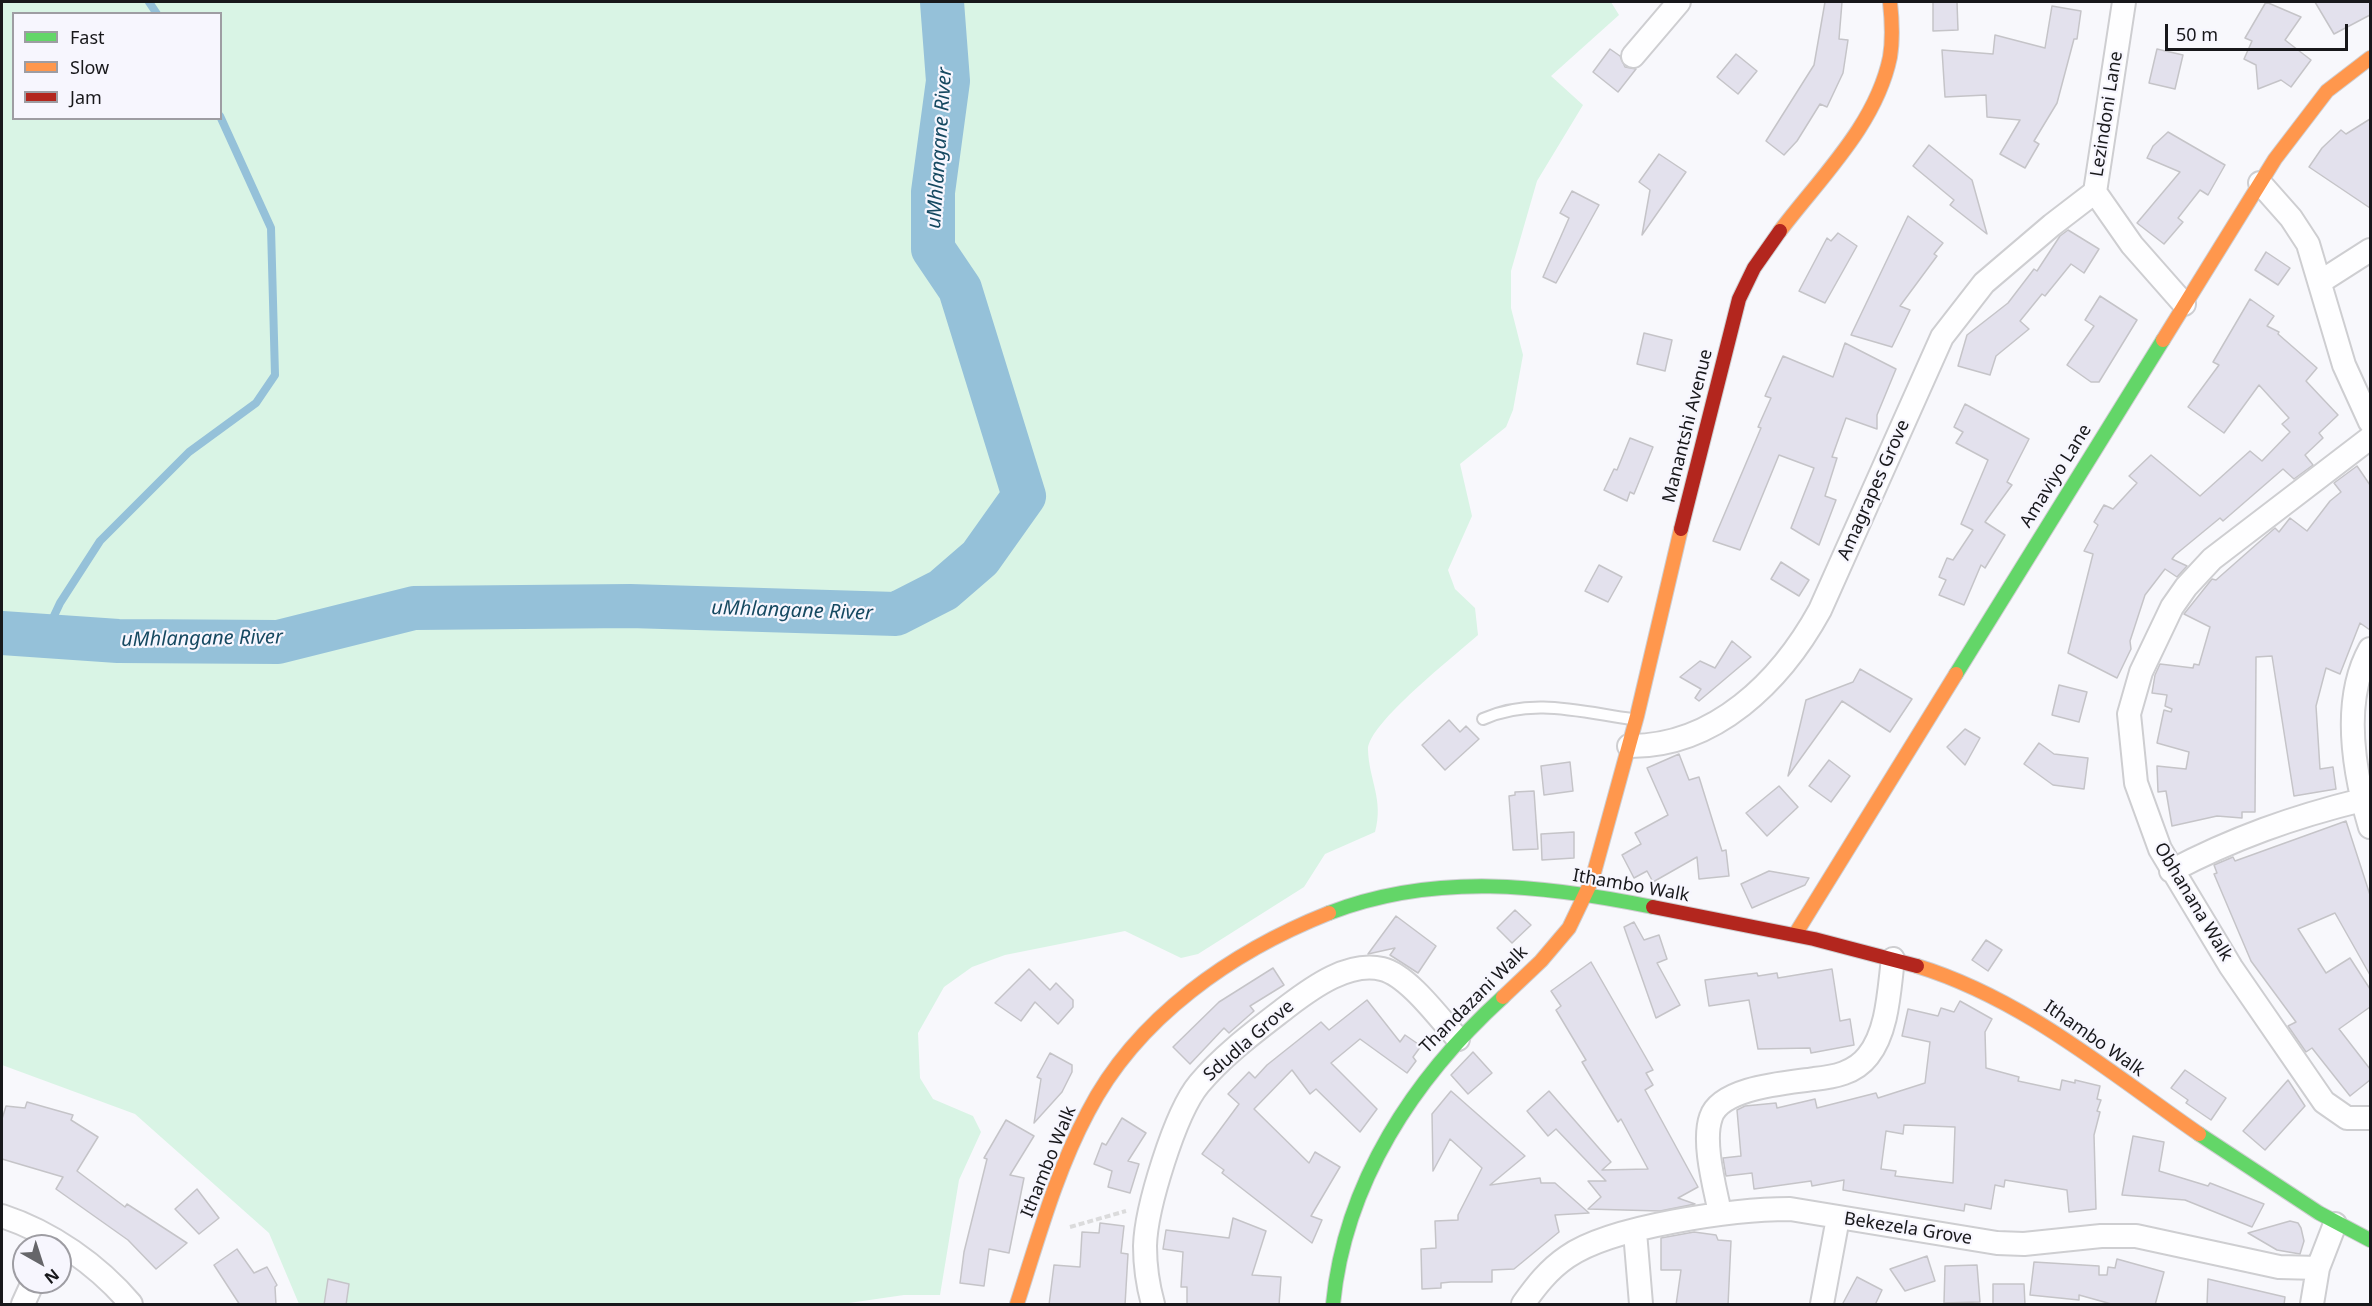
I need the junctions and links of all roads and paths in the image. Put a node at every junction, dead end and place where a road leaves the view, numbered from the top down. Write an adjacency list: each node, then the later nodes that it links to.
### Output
1 (1679, 2): 4 (street)
2 (1890, 2): 15 (street, Manantshi Avenue)
3 (2124, 2): 7 (street, Lezindoni Lane)
4 (1634, 56)
5 (2370, 58): 6 (street, Amaviyo Lane)
6 (2260, 183): 9 (street); 10 (street, Amaviyo Lane)
7 (2095, 192): 10 (street, Lezindoni Lane); 16 (street, Amagrapes Grove)
8 (2370, 250): 9 (street)
9 (2320, 282): 11 (street)
10 (2184, 304): 21 (street, Amaviyo Lane)
11 (2370, 422)
12 (2370, 438): 19 (street, Obhanana Walk)
13 (2370, 649): 17 (street)
14 (1483, 719): 15 (lane)
15 (1636, 720): 16 (street, Manantshi Avenue)
16 (1629, 746): 20 (street, Manantshi Avenue)
17 (2362, 800): 18 (street); 19 (street)
18 (2370, 827)
19 (2171, 871): 24 (street, Obhanana Walk)
20 (1587, 894): 21 (street, Ithambo Walk); 23 (street, Thandazani Walk); 32 (street, Ithambo Walk)
21 (1796, 933): 22 (street, Ithambo Walk)
22 (1893, 959): 26 (street); 29 (street, Ithambo Walk)
23 (1458, 1039): 25 (street, Sdudla Grove); 39 (street, Thandazani Walk)
24 (2370, 1118)
25 (1153, 1204): 32 (path); 38 (street, Sdudla Grove)
26 (1720, 1213): 28 (street, Bekezela Grove); 30 (street, Bekezela Grove)
27 (2, 1216): 31 (street)
28 (1838, 1218): 35 (street, Bekezela Grove); 42 (street)
29 (2335, 1224): 33 (street, Ithambo Walk); 35 (street)
30 (1635, 1232): 40 (street, Bekezela Grove); 41 (street)
31 (35, 1234)
32 (1040, 1236): 37 (street, Ithambo Walk)
33 (2370, 1240)
34 (72, 1254): 36 (street)
35 (2318, 1268): 43 (street)
36 (131, 1305)
37 (1017, 1305)
38 (1153, 1305)
39 (1333, 1305)
40 (1523, 1305)
41 (1641, 1305)
42 (1822, 1305)
43 (2312, 1305)

